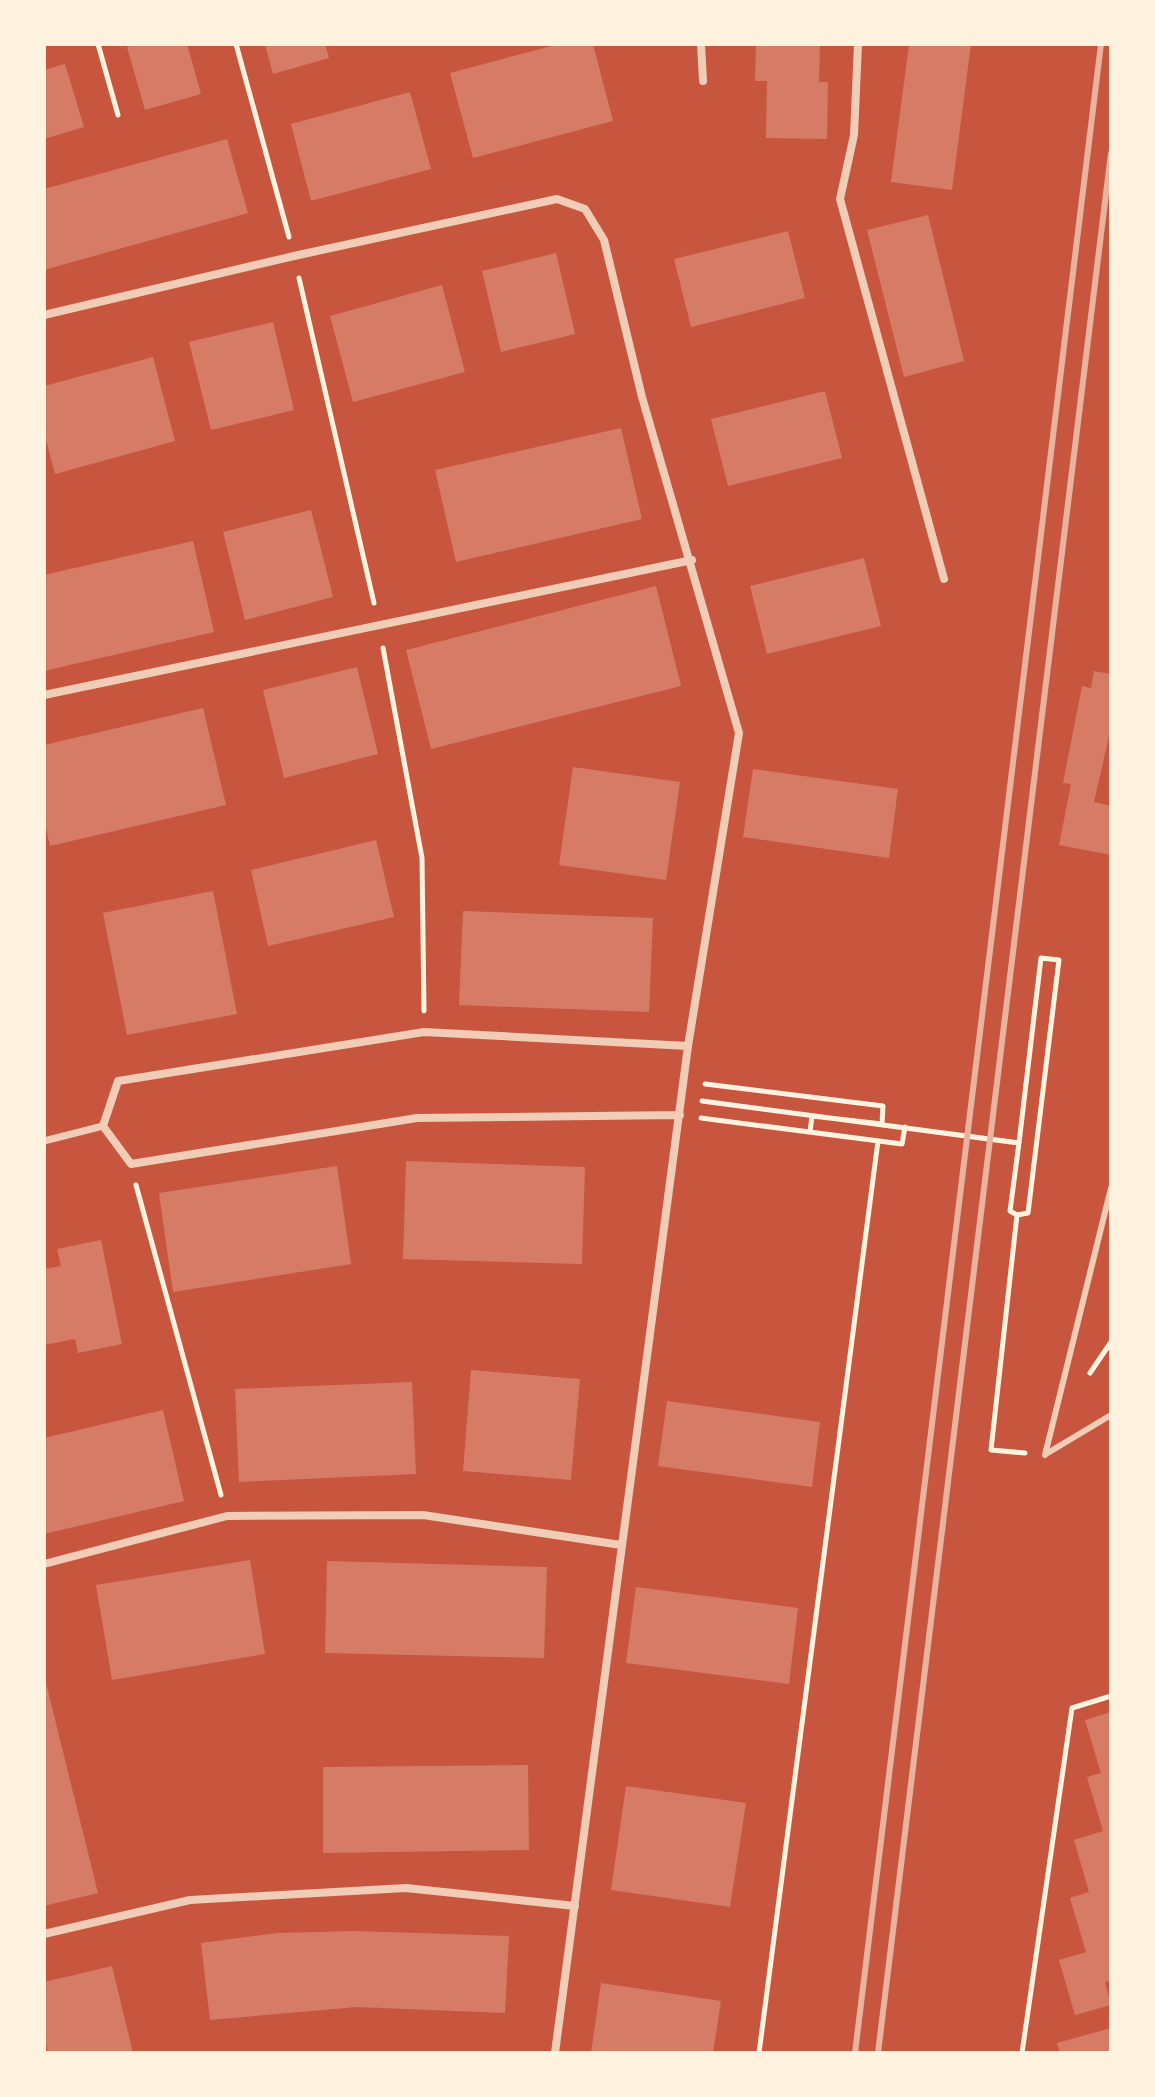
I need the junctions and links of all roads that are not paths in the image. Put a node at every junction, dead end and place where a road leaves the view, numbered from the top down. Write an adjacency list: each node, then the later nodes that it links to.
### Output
1 (701, 44): 3 (street)
2 (858, 44): 6 (street)
3 (703, 81)
4 (44, 315): 5 (street)
5 (692, 560): 7 (street); 8 (street)
6 (944, 579)
7 (44, 695)
8 (688, 1046): 9 (street); 10 (street)
9 (680, 1115): 10 (street); 14 (street)
10 (103, 1126): 11 (street)
11 (44, 1141)
12 (1111, 1188): 13 (lane)
13 (1111, 1415)
14 (621, 1545): 15 (street); 16 (street)
15 (44, 1564)
16 (575, 1906): 17 (street); 18 (street)
17 (44, 1934)
18 (555, 2053)

